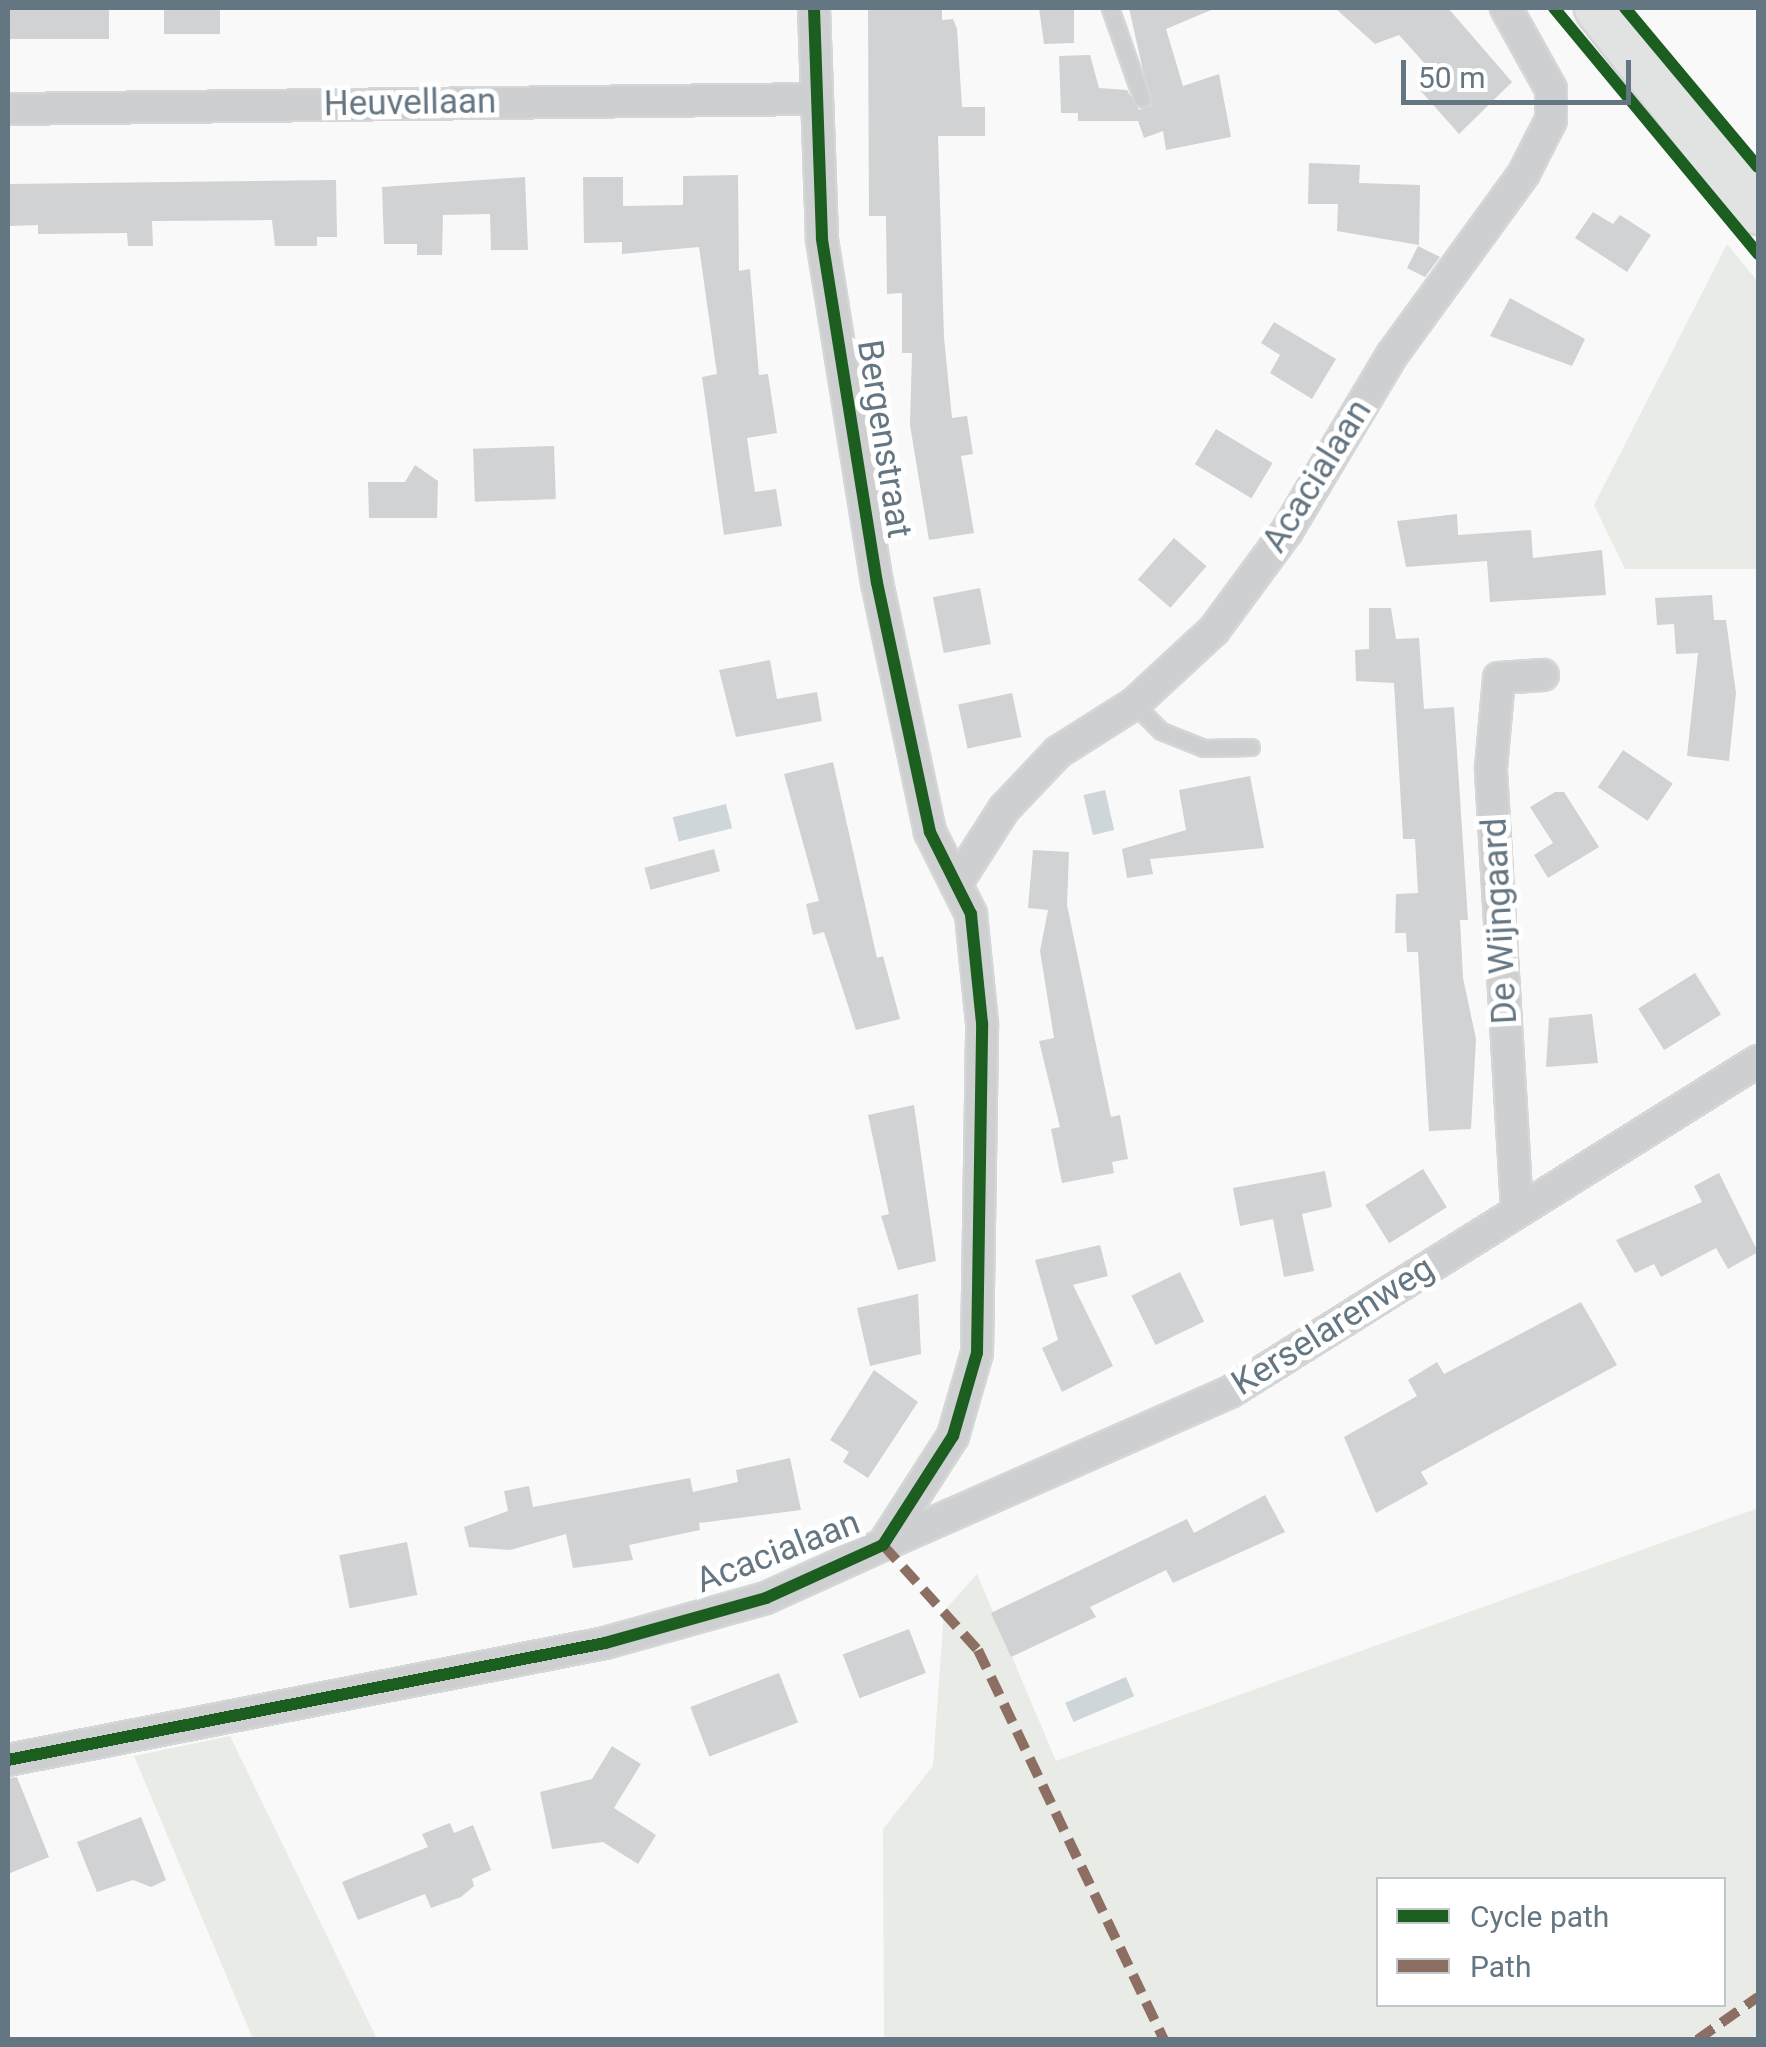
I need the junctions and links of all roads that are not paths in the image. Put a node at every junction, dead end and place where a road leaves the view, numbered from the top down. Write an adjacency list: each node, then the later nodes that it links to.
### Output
1 (814, 8): 6 (street, Bergenstraat)
2 (1110, 8): 7 (lane)
3 (1506, 8): 11 (street, Acacialaan)
4 (1568, 8): 9 (main road)
5 (1599, 8): 9 (main road)
6 (813, 100): 8 (street, Heuvellaan); 13 (street, Bergenstraat)
7 (1142, 100)
8 (8, 109)
9 (1751, 202)
10 (1543, 675): 15 (street, De Wijngaard)
11 (1134, 704): 12 (lane); 13 (street, Acacialaan)
12 (1250, 746)
13 (953, 877): 16 (street, Acacialaan)
14 (1758, 1061): 15 (street, Kerselarenweg)
15 (1517, 1209): 16 (street, Kerselarenweg)
16 (883, 1546): 17 (street, Acacialaan)
17 (8, 1760)

